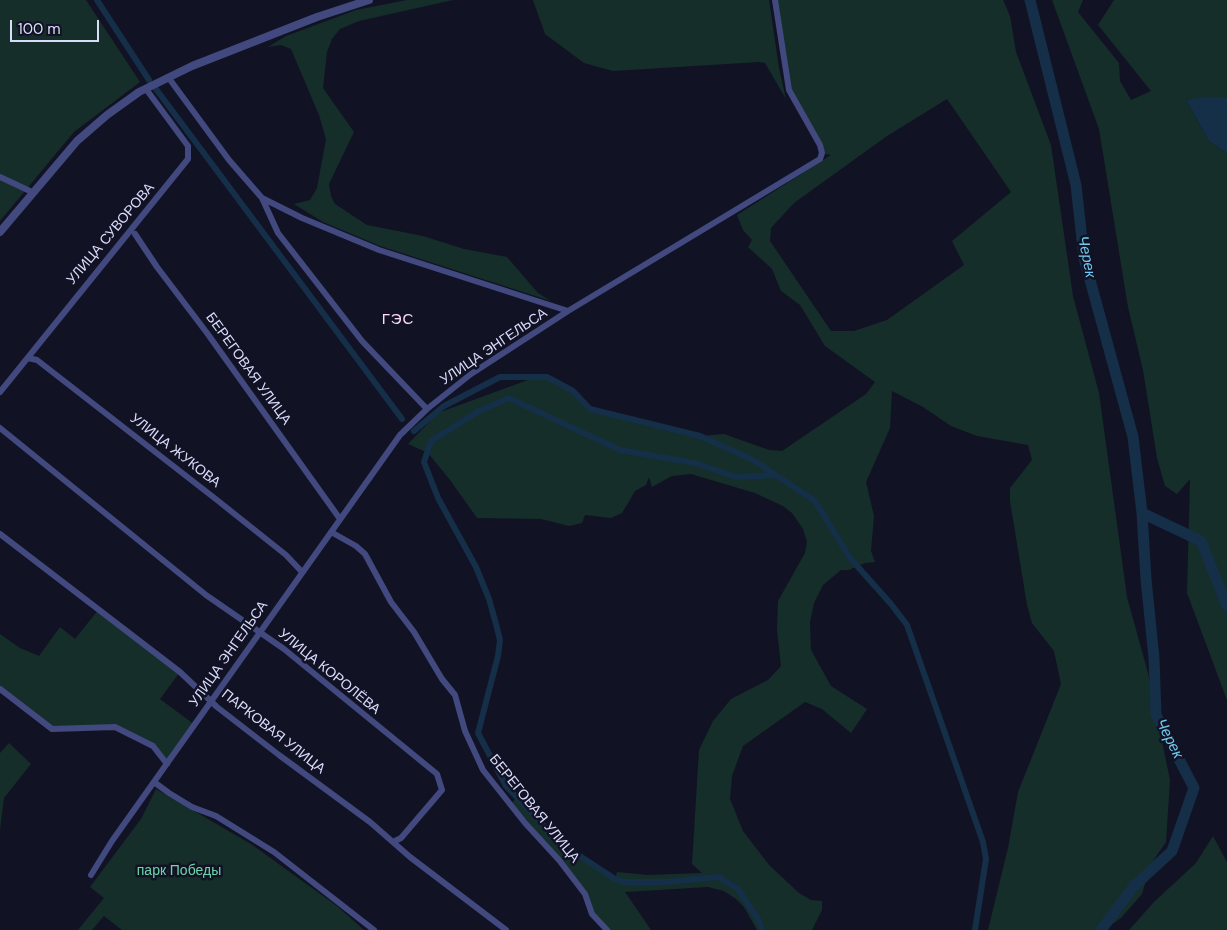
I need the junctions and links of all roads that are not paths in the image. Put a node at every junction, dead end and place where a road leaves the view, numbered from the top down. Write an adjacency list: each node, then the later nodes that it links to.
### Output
1 (369, 0): 3 (street)
2 (775, 0): 12 (street, УЛИЦА ЭНГЕЛЬСА)
3 (168, 77): 4 (street); 7 (street)
4 (146, 89): 6 (street); 8 (street, УЛИЦА СУВОРОВА)
5 (0, 177): 6 (street)
6 (32, 192): 10 (street)
7 (262, 198): 12 (street); 15 (street)
8 (136, 224): 9 (street, УЛИЦА СУВОРОВА); 11 (street)
9 (128, 231): 11 (street); 13 (street, УЛИЦА СУВОРОВА)
10 (0, 232)
11 (135, 234): 17 (street, БЕРЕГОВАЯ УЛИЦА)
12 (568, 311): 15 (street, УЛИЦА ЭНГЕЛЬСА)
13 (28, 358): 14 (street, УЛИЦА СУВОРОВА); 20 (street, УЛИЦА ЖУКОВА)
14 (0, 392)
15 (427, 408): 17 (street, УЛИЦА ЭНГЕЛЬСА)
16 (0, 428): 21 (street, УЛИЦА КОРОЛЁВА)
17 (340, 519): 18 (street, УЛИЦА ЭНГЕЛЬСА)
18 (331, 532): 20 (street, УЛИЦА ЭНГЕЛЬСА); 32 (street, БЕРЕГОВАЯ УЛИЦА)
19 (0, 534): 23 (street, ПАРКОВАЯ УЛИЦА)
20 (302, 572): 21 (street, УЛИЦА ЭНГЕЛЬСА)
21 (259, 633): 23 (street, УЛИЦА ЭНГЕЛЬСА); 26 (street, УЛИЦА КОРОЛЁВА)
22 (0, 689): 24 (street)
23 (212, 700): 24 (street, УЛИЦА ЭНГЕЛЬСА); 27 (street, ПАРКОВАЯ УЛИЦА)
24 (168, 764): 25 (street, УЛИЦА ЭНГЕЛЬСА)
25 (154, 782): 29 (street, УЛИЦА ЭНГЕЛЬСА); 30 (street)
26 (401, 838): 27 (street); 28 (street)
27 (393, 842): 28 (street, ПАРКОВАЯ УЛИЦА)
28 (401, 849): 31 (street, ПАРКОВАЯ УЛИЦА)
29 (91, 875)
30 (374, 930)
31 (506, 930)
32 (607, 930)

